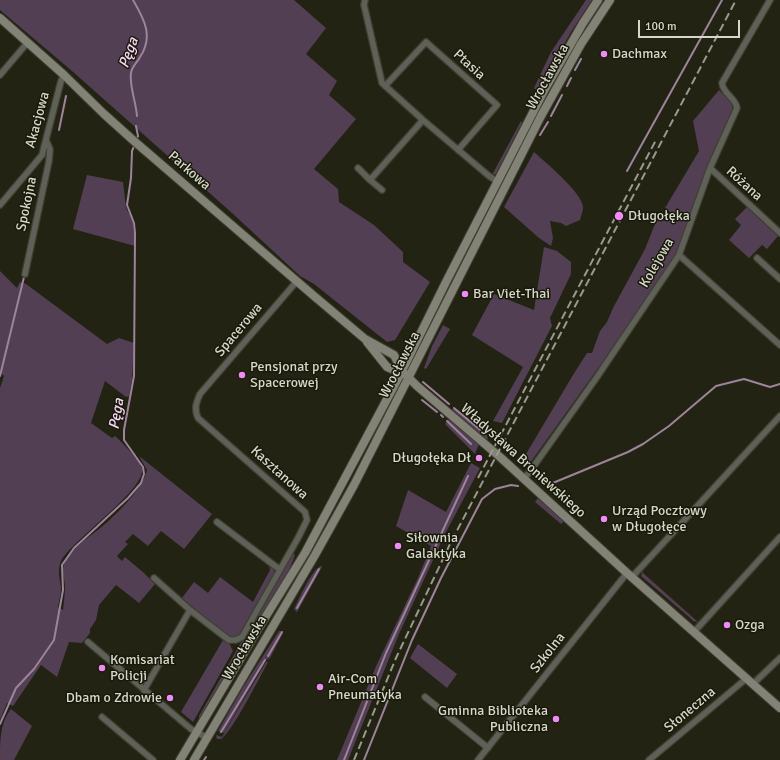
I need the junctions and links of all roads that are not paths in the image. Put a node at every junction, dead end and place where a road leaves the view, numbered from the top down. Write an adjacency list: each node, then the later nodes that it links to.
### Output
1 (365, 0): 9 (street)
2 (598, 0): 16 (main road, Wrocławska)
3 (610, 0): 28 (main road, Wrocławska)
4 (770, 0): 14 (street, Kolejowa)
5 (0, 18): 6 (main road, Parkowa)
6 (28, 42): 7 (street); 8 (main road, Parkowa)
7 (0, 75)
8 (64, 75): 11 (street, Akacjowa); 24 (main road, Parkowa)
9 (385, 86): 10 (street); 12 (street, Ptasia)
10 (423, 120): 12 (street); 15 (street)
11 (46, 140): 18 (street, Akacjowa); 22 (street, Spokojna)
12 (458, 150): 16 (street)
13 (358, 168): 15 (street)
14 (710, 168): 19 (street, Różana); 20 (street, Kolejowa)
15 (370, 180): 17 (street)
16 (498, 182): 27 (main road, Wrocławska)
17 (382, 190)
18 (0, 205)
19 (780, 233)
20 (679, 254): 26 (street); 31 (street, Kolejowa)
21 (757, 258): 23 (street)
22 (25, 274)
23 (780, 279)
24 (297, 281): 25 (main road, Parkowa); 29 (street, Spacerowa)
25 (365, 339): 27 (main road, Parkowa); 27 (main road, Parkowa)
26 (780, 345)
27 (402, 371): 28 (main road, Parkowa); 46 (main road, Wrocławska)
28 (409, 378): 31 (main road, Władysława Broniewskiego); 47 (main road, Wrocławska)
29 (200, 394): 34 (street, Kasztanowa)
30 (780, 416): 35 (street, Szkolna)
31 (524, 479): 35 (main road, Władysława Broniewskiego)
32 (217, 522): 34 (street)
33 (780, 537): 38 (street)
34 (279, 569): 37 (street, Kasztanowa)
35 (630, 575): 38 (main road, Władysława Broniewskiego); 48 (street, Szkolna)
36 (154, 578): 37 (street)
37 (190, 610): 42 (street)
38 (694, 632): 41 (main road, Władysława Broniewskiego)
39 (88, 642): 42 (street)
40 (780, 658): 41 (street, Słoneczna)
41 (750, 681): 44 (main road, Władysława Broniewskiego); 53 (street, Słoneczna)
42 (144, 690): 46 (street)
43 (425, 696): 48 (street)
44 (780, 708)
45 (102, 717): 49 (street)
46 (196, 733): 47 (street); 50 (main road, Wrocławska)
47 (207, 738): 51 (main road, Wrocławska)
48 (488, 748): 52 (street, Szkolna)
49 (153, 760)
50 (180, 760)
51 (194, 760)
52 (478, 760)
53 (649, 760)

